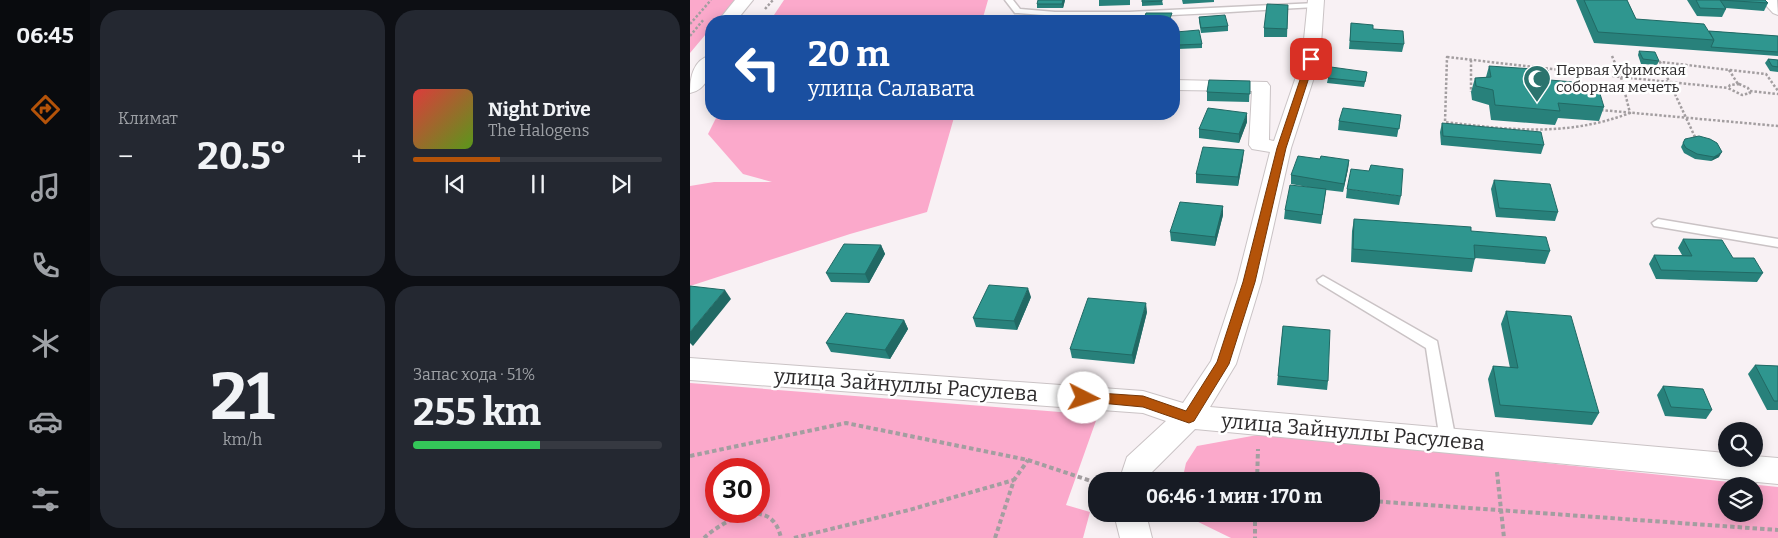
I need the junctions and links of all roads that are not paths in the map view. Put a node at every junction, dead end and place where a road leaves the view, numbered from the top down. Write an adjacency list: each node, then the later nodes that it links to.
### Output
1 (744, 0): 7 (street)
2 (760, 0): 8 (street)
3 (1009, 0): 5 (lane)
4 (1769, 0): 6 (street)
5 (1316, 2): 14 (street)
6 (1778, 10)
7 (732, 15)
8 (749, 15)
9 (705, 47): 10 (street)
10 (690, 65)
11 (705, 68): 13 (street)
12 (1180, 85): 14 (street)
13 (690, 87)
14 (1282, 148): 19 (street)
15 (1658, 223): 16 (lane)
16 (1778, 244)
17 (1322, 280): 20 (lane)
18 (690, 369): 19 (street, улица Зайнуллы Расулева)
19 (1189, 417): 20 (street, улица Зайнуллы Расулева); 22 (street)
20 (1448, 441): 21 (street, улица Зайнуллы Расулева)
21 (1778, 470)
22 (1136, 472)
23 (1132, 522): 24 (street)
24 (1136, 538)

